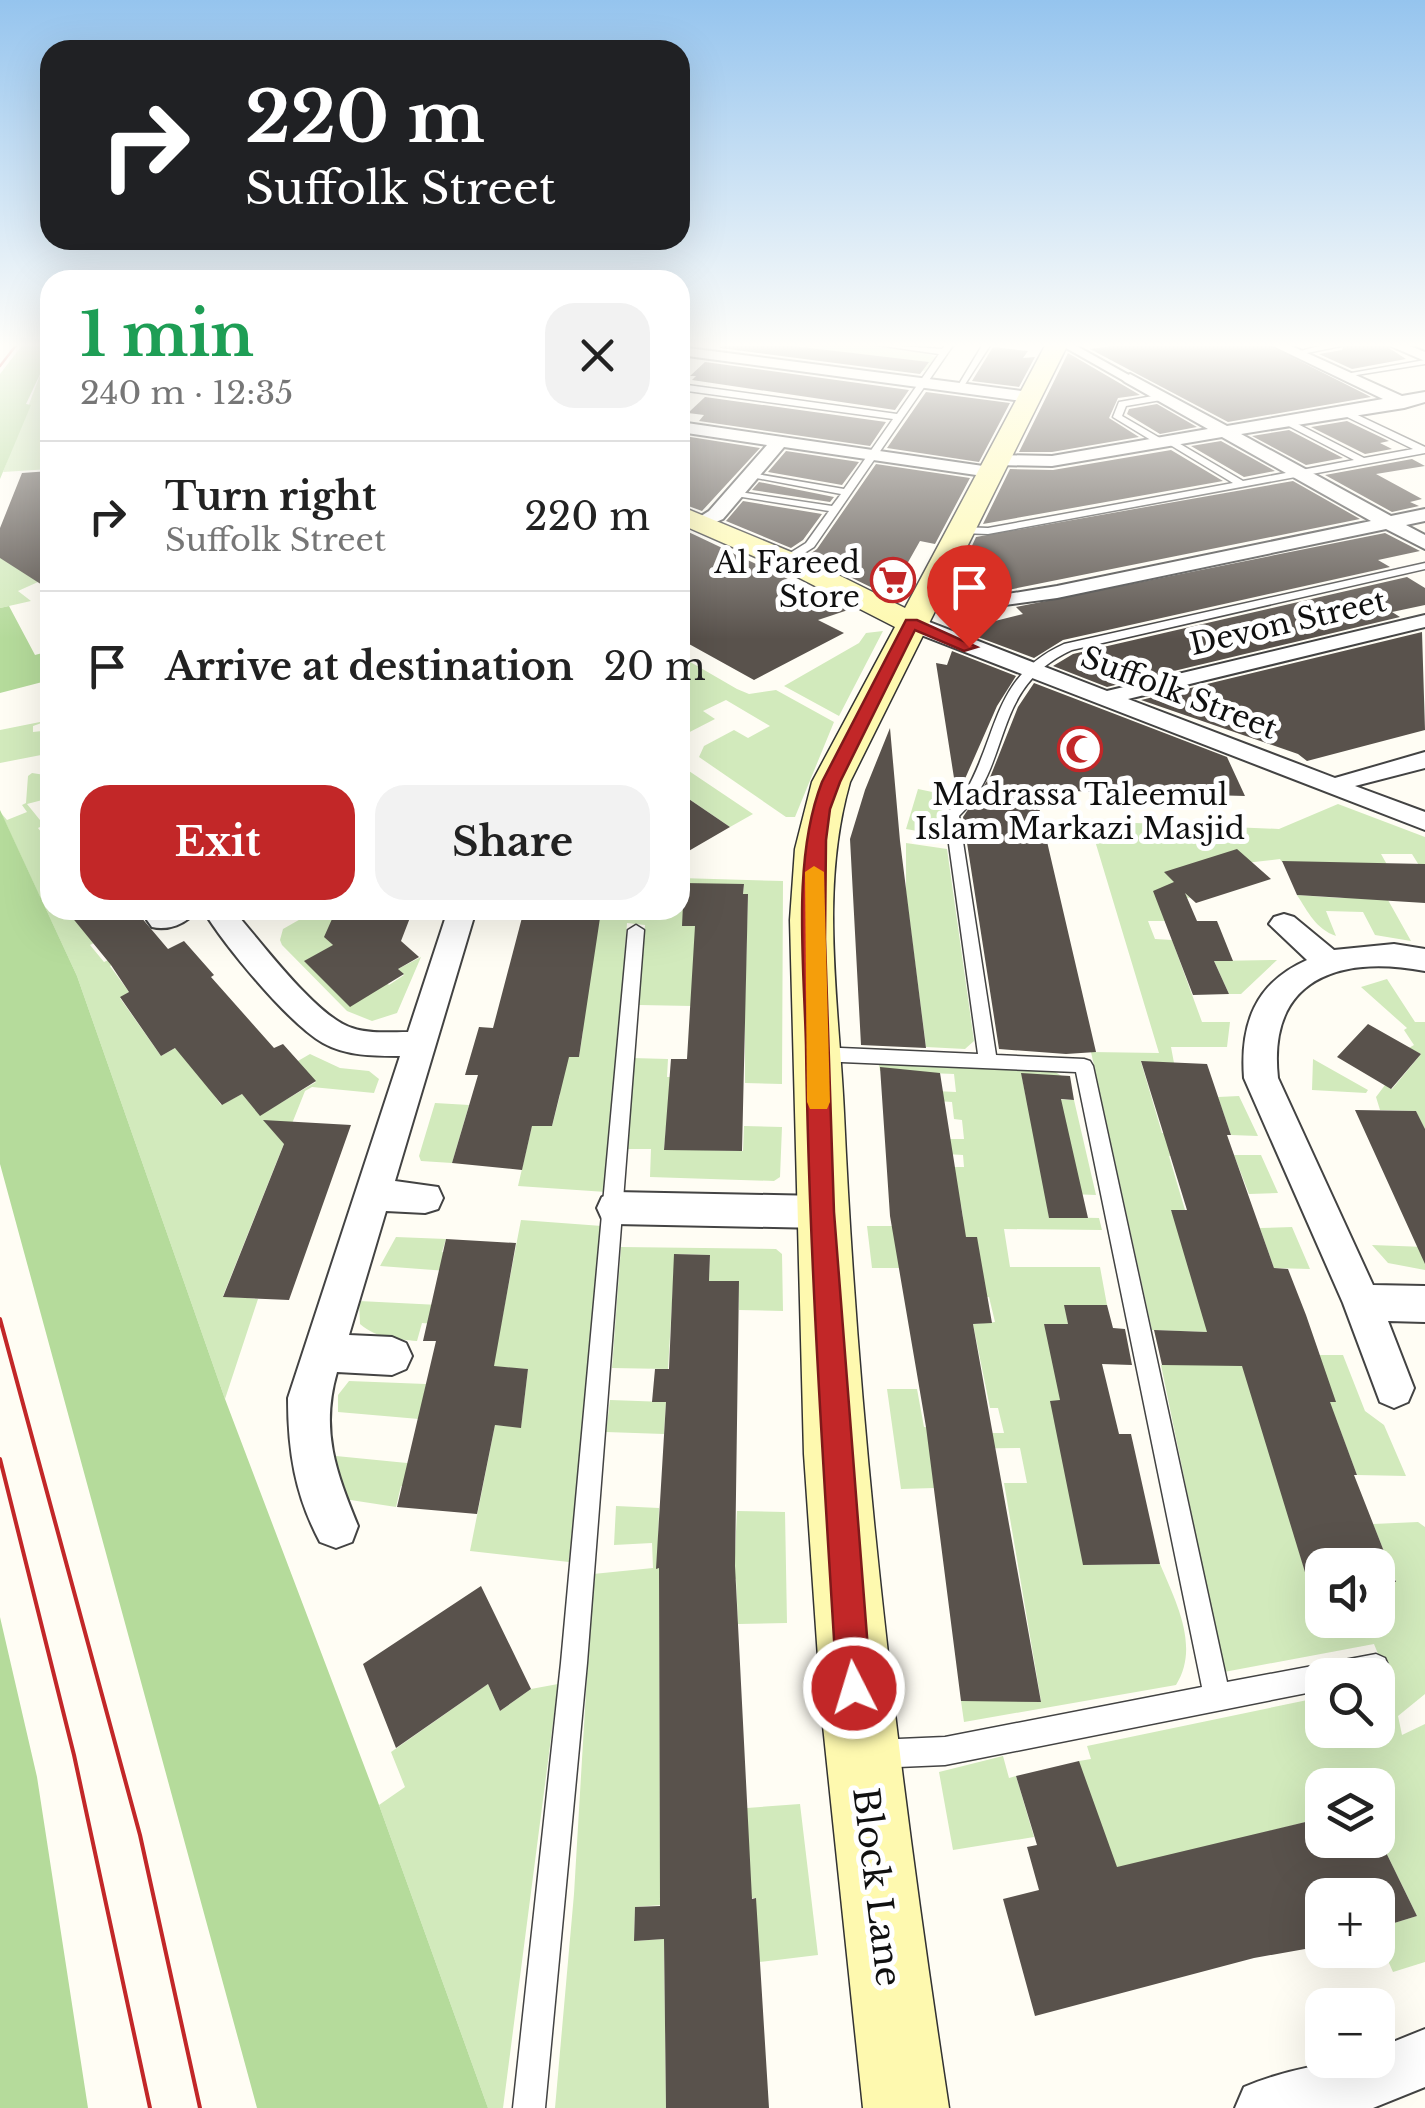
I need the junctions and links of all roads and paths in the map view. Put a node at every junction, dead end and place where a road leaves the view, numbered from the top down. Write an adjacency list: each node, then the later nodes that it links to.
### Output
1 (779, 442): 14 (street)
2 (782, 442): 10 (street)
3 (881, 442): 10 (lane)
4 (1006, 442): 12 (main road, Block Lane)
5 (1164, 442): 12 (street)
6 (1166, 442): 15 (lane)
7 (1247, 442): 13 (street)
8 (1327, 442): 11 (lane)
9 (1424, 450): 11 (lane)
10 (872, 455): 12 (street); 16 (lane)
11 (1364, 462): 13 (lane)
12 (994, 466): 22 (main road, Block Lane)
13 (1302, 473): 15 (lane); 21 (street)
14 (751, 476): 16 (lane); 17 (street)
15 (1242, 484): 22 (lane)
16 (847, 492): 18 (lane)
17 (736, 493): 18 (lane); 20 (street)
18 (836, 509): 24 (lane)
19 (1425, 514): 21 (street)
20 (690, 518): 24 (main road)
21 (1388, 522): 23 (street); 26 (street)
22 (961, 530): 26 (main road, Block Lane)
23 (1425, 542)
24 (786, 560): 26 (main road)
25 (1425, 566): 28 (lane)
26 (935, 616): 28 (street, Suffolk Street); 40 (main road, Block Lane)
27 (1425, 622): 29 (street, Devon Street)
28 (1027, 669): 29 (street, Suffolk Street); 41 (lane)
29 (1109, 701): 32 (street, Suffolk Street)
30 (1425, 760): 31 (street)
31 (1346, 780)
32 (1425, 822)
33 (225, 920): 39 (street)
34 (459, 920): 39 (street)
35 (1284, 924): 38 (street)
36 (636, 930): 44 (lane)
37 (1425, 960): 38 (street)
38 (1327, 961): 46 (street)
39 (418, 1044): 42 (street)
40 (818, 1054): 41 (lane); 45 (main road, Block Lane)
41 (988, 1060): 53 (lane)
42 (373, 1195): 43 (street); 48 (street)
43 (425, 1198)
44 (614, 1208): 45 (street); 56 (lane)
45 (821, 1212): 54 (main road, Block Lane)
46 (1362, 1302): 47 (street); 50 (street)
47 (1425, 1304)
48 (321, 1352): 49 (street); 51 (street)
49 (392, 1356)
50 (1394, 1388)
51 (336, 1526)
52 (1305, 1680): 53 (lane)
53 (1217, 1696): 54 (lane)
54 (860, 1755): 57 (main road, Block Lane)
55 (1425, 2058): 58 (street)
56 (530, 2108)
57 (906, 2108)
58 (1265, 2108)

